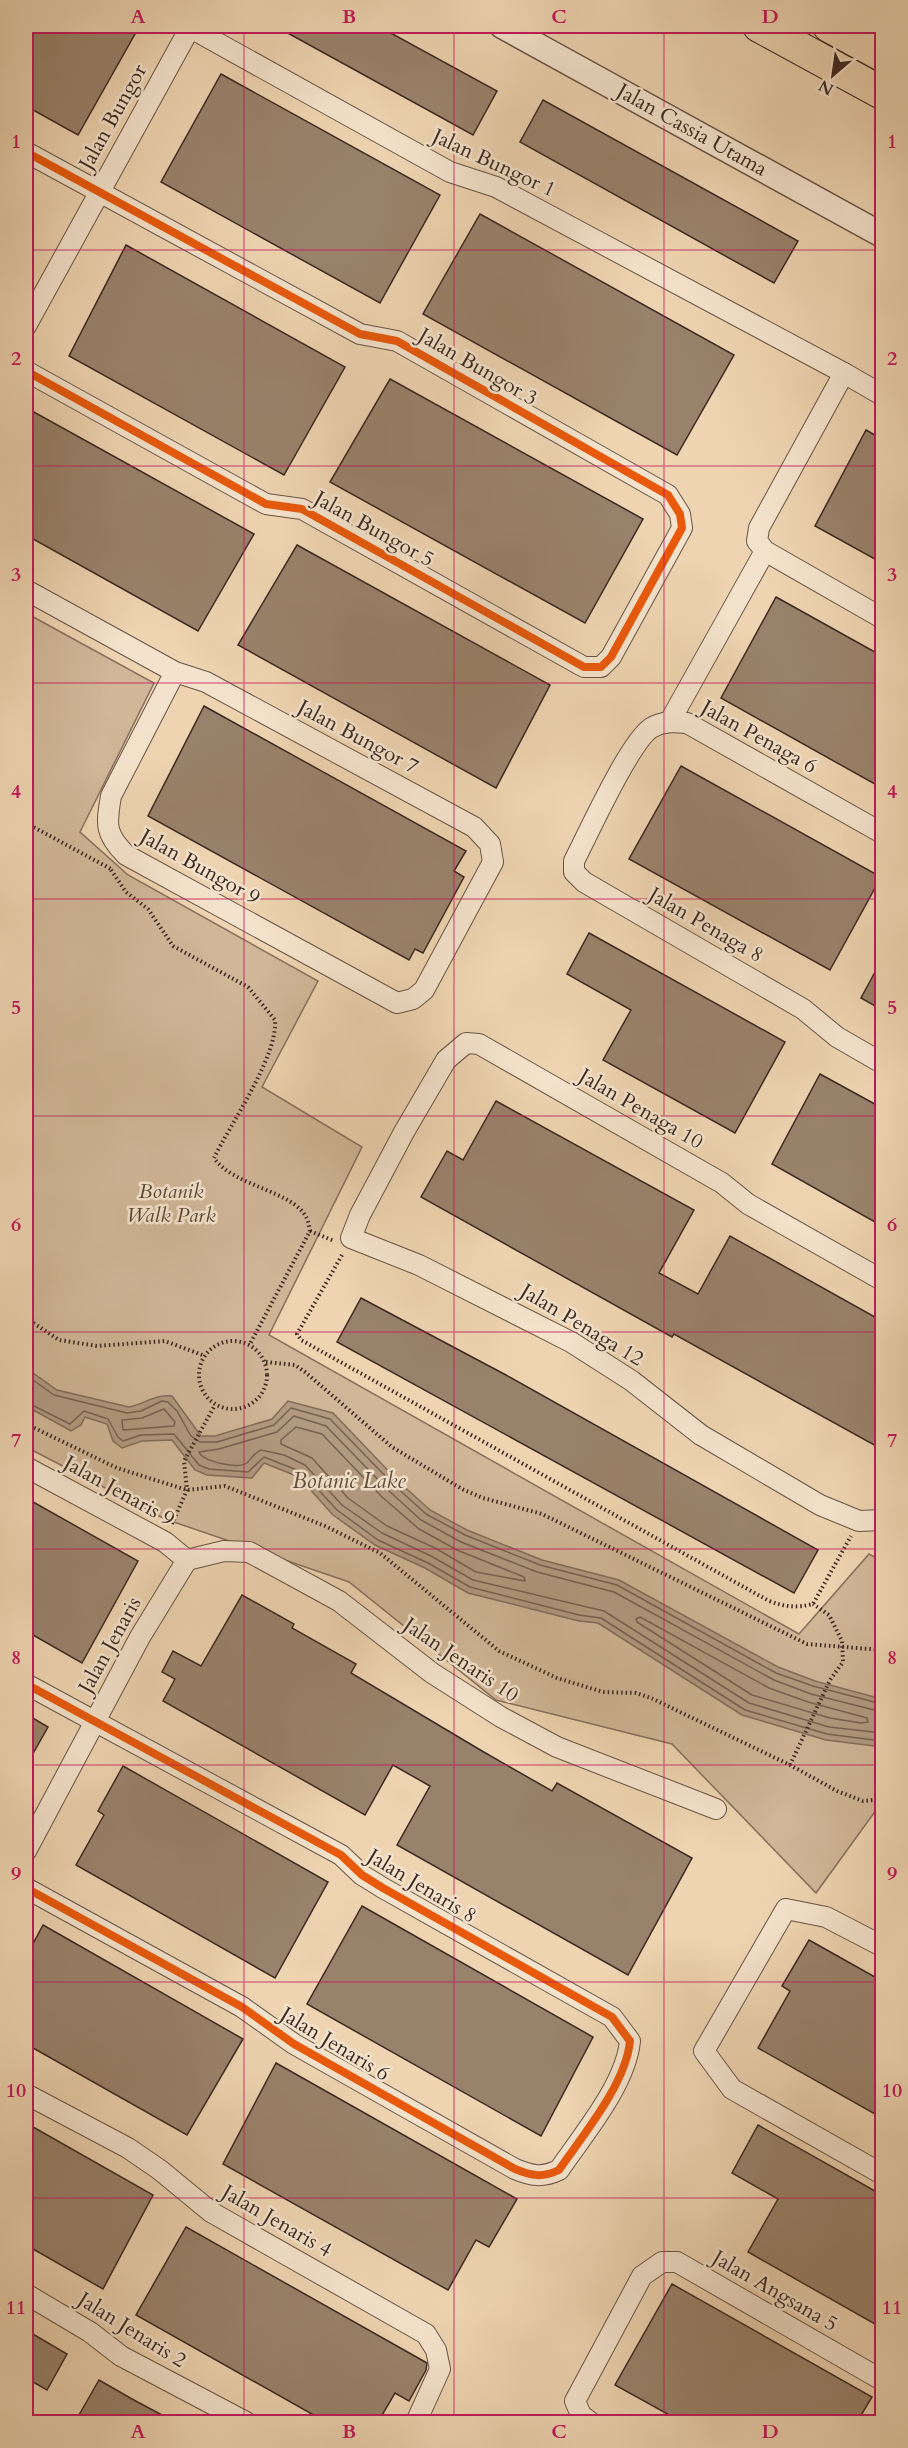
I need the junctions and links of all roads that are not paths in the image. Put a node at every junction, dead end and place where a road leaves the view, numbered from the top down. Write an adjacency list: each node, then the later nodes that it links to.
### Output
1 (189, 26): 8 (street, Jalan Bungor); 12 (street, Jalan Bungor 1)
2 (502, 26): 9 (street, Jalan Cassia Utama)
3 (759, 26): 6 (main road)
4 (829, 26): 5 (main road)
5 (882, 55)
6 (882, 93)
7 (26, 152): 8 (street)
8 (98, 193): 10 (street, Jalan Bungor); 16 (street, Jalan Bungor 3)
9 (882, 235)
10 (26, 326)
11 (26, 371): 16 (street, Jalan Bungor 5)
12 (844, 373): 13 (street, Jalan Bungor 1); 14 (street)
13 (882, 395)
14 (765, 551): 17 (street); 19 (street)
15 (26, 590): 18 (street, Jalan Bungor 7)
16 (644, 598)
17 (882, 618)
18 (175, 672): 22 (street, Jalan Bungor 9); 22 (street, Jalan Bungor 7)
19 (670, 721): 20 (street, Jalan Penaga 6); 21 (street, Jalan Penaga 6)
20 (606, 799): 23 (street, Jalan Penaga 8)
21 (882, 833)
22 (398, 1004)
23 (882, 1063)
24 (349, 1243): 25 (street, Jalan Penaga 10); 27 (street, Jalan Penaga 12)
25 (882, 1280)
26 (26, 1467): 28 (street, Jalan Jenaris 9)
27 (882, 1520)
28 (187, 1560): 30 (street, Jalan Jenaris); 31 (street, Jalan Jenaris 10)
29 (26, 1684): 30 (street)
30 (95, 1722): 32 (street, Jalan Jenaris); 36 (street, Jalan Jenaris 8)
31 (716, 1809)
32 (26, 1851)
33 (26, 1888): 36 (street, Jalan Jenaris 6)
34 (882, 1946): 37 (street)
35 (26, 2094): 42 (street, Jalan Jenaris 4)
36 (603, 2104)
37 (882, 2174)
38 (26, 2294): 41 (street, Jalan Jenaris 2)
39 (882, 2380): 40 (street, Jalan Angsana 5)
40 (586, 2419)
41 (246, 2422)
42 (416, 2422)

